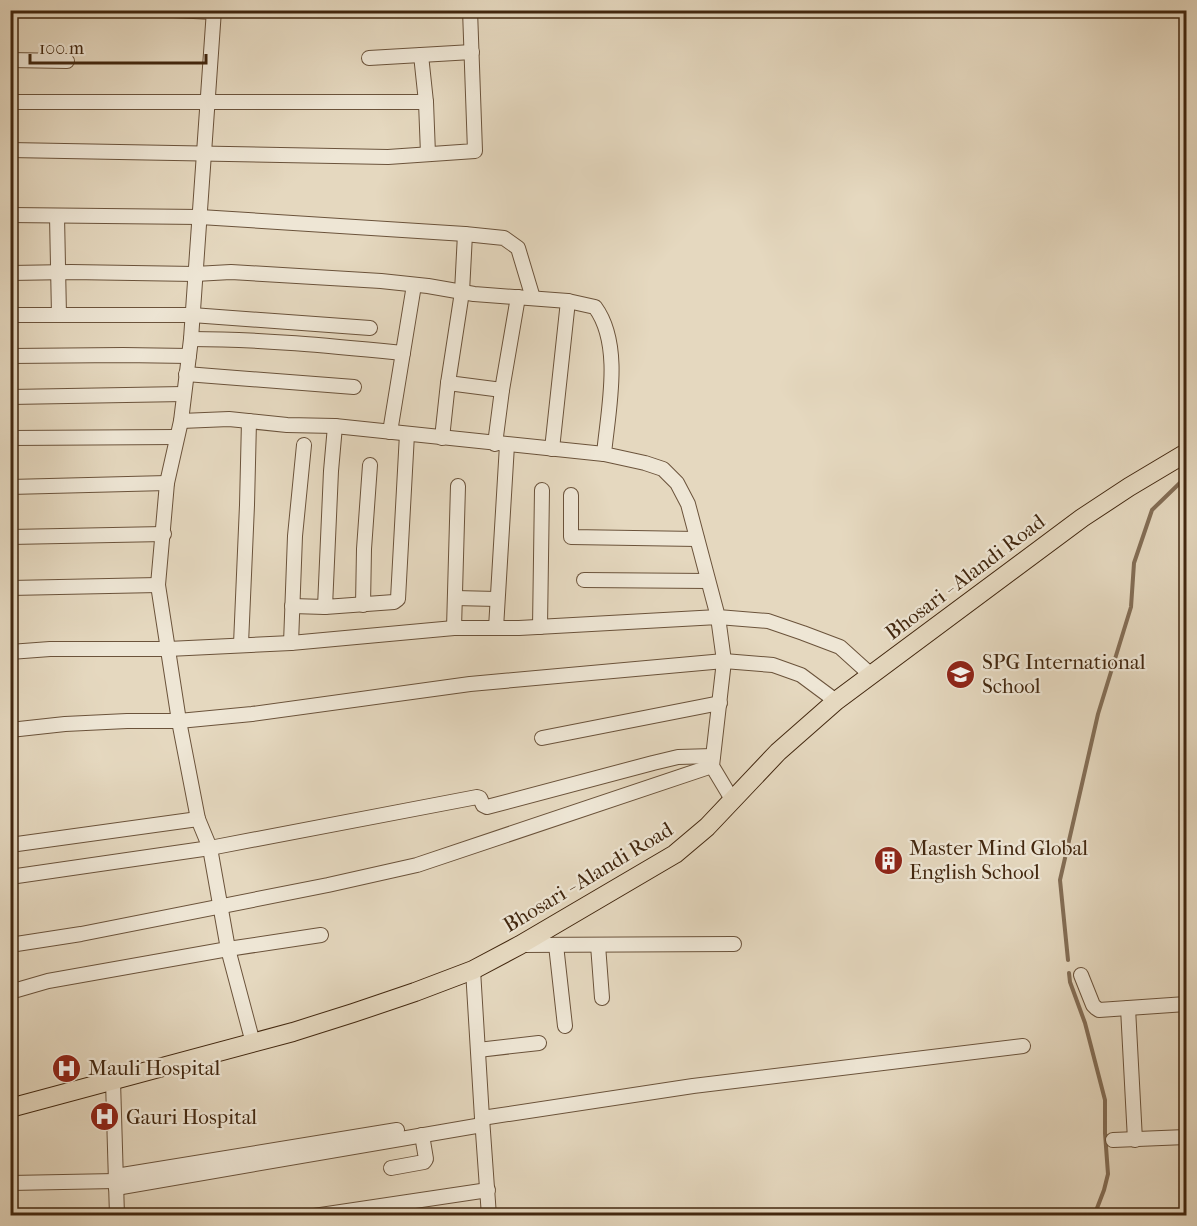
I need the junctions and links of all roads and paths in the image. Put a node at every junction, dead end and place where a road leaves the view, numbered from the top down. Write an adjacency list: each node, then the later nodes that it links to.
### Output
1 (173, 10): 3 (street)
2 (470, 10): 4 (street)
3 (214, 11): 10 (street)
4 (472, 52): 5 (street); 14 (street)
5 (421, 55): 6 (street); 11 (street)
6 (369, 58)
7 (10, 60): 8 (street)
8 (67, 61)
9 (10, 102): 10 (street)
10 (208, 102): 11 (street); 13 (street)
11 (426, 102): 14 (street)
12 (10, 150): 13 (street)
13 (204, 153): 14 (street); 17 (street)
14 (428, 154)
15 (10, 215): 16 (street)
16 (57, 216): 17 (street); 19 (street)
17 (200, 217): 18 (street); 21 (street)
18 (465, 234): 23 (street); 25 (street)
19 (58, 272): 20 (street); 21 (street); 28 (street)
20 (10, 273)
21 (195, 274): 22 (street); 29 (street)
22 (414, 285): 23 (street); 32 (street)
23 (462, 292): 24 (street); 36 (street)
24 (518, 297): 25 (street); 38 (street)
25 (533, 298): 26 (street)
26 (568, 301): 51 (street); 53 (street)
27 (10, 315): 28 (street)
28 (58, 315): 29 (street)
29 (192, 315): 30 (street); 31 (street)
30 (370, 328)
31 (191, 339): 32 (street); 34 (street)
32 (403, 353): 44 (street)
33 (10, 356): 34 (street)
34 (189, 356): 35 (street)
35 (186, 374): 37 (street); 39 (street)
36 (448, 383): 38 (street); 48 (street)
37 (354, 387)
38 (502, 390): 49 (street)
39 (184, 394): 40 (street); 41 (street)
40 (10, 398)
41 (181, 421): 42 (street); 46 (street)
42 (249, 421): 43 (street); 77 (street)
43 (335, 426): 44 (street); 71 (street)
44 (390, 432): 45 (street)
45 (407, 434): 48 (street); 69 (street)
46 (176, 437): 47 (street); 55 (street)
47 (10, 438)
48 (442, 438): 49 (street)
49 (501, 444): 51 (street); 68 (street)
50 (304, 445): 70 (street)
51 (552, 449): 53 (street)
52 (1186, 453): 81 (main road, Bhosari - Alandi Road)
53 (604, 454): 62 (street)
54 (370, 465): 69 (street)
55 (167, 483): 57 (street); 60 (street)
56 (458, 486): 67 (street)
57 (10, 488)
58 (542, 490): 73 (street)
59 (571, 495): 62 (street)
60 (164, 534): 61 (street); 65 (street)
61 (10, 537)
62 (697, 539): 64 (street)
63 (584, 580): 64 (street)
64 (708, 582): 72 (street)
65 (158, 585): 66 (street); 78 (street)
66 (10, 588)
67 (455, 598): 68 (street); 74 (street)
68 (497, 599): 75 (street)
69 (363, 605): 71 (street)
70 (292, 606): 71 (street); 76 (street)
71 (325, 607)
72 (717, 617): 73 (street); 80 (street); 81 (street)
73 (540, 627): 75 (street)
74 (454, 628): 75 (street); 76 (street)
75 (496, 628)
76 (291, 642): 77 (street)
77 (241, 644): 78 (street)
78 (168, 649): 79 (street); 84 (street)
79 (10, 652)
80 (724, 661): 82 (street); 83 (street); 84 (street)
81 (872, 675): 82 (main road, Bhosari - Alandi Road)
82 (836, 701): 88 (main road, Bhosari - Alandi Road)
83 (720, 703): 86 (street); 87 (street)
84 (179, 721): 85 (street); 89 (street)
85 (10, 730)
86 (542, 738)
87 (713, 761): 88 (street); 91 (street); 93 (street)
88 (733, 801): 97 (main road, Bhosari - Alandi Road)
89 (198, 819): 90 (street); 91 (street)
90 (10, 845)
91 (210, 848): 92 (street); 93 (street)
92 (10, 877)
93 (220, 906): 96 (street); 100 (street)
94 (321, 935): 100 (street)
95 (734, 944): 99 (street)
96 (10, 945)
97 (520, 945): 98 (street); 101 (main road, Bhosari - Alandi Road)
98 (556, 945): 99 (street); 107 (street)
99 (598, 945): 104 (street)
100 (228, 949): 103 (street); 108 (street)
101 (474, 970): 108 (main road, Bhosari - Alandi Road); 111 (street)
102 (1081, 975): 106 (street)
103 (10, 992)
104 (602, 998)
105 (1186, 1004): 106 (street)
106 (1128, 1008): 119 (street)
107 (565, 1026)
108 (253, 1043): 112 (main road, Bhosari - Alandi Road)
109 (539, 1043): 111 (street)
110 (1023, 1046): 114 (street)
111 (478, 1050): 114 (street)
112 (113, 1081): 113 (main road, Bhosari - Alandi Road); 121 (street)
113 (10, 1108)
114 (482, 1122): 116 (street); 123 (street)
115 (443, 1123): 121 (street)
116 (422, 1135): 120 (street); 121 (street)
117 (1186, 1137): 119 (street)
118 (1113, 1140): 119 (street)
119 (1136, 1140)
120 (391, 1168)
121 (116, 1182): 122 (street); 124 (street)
122 (10, 1183)
123 (488, 1190): 125 (street); 126 (street)
124 (117, 1215)
125 (314, 1215)
126 (489, 1215)

